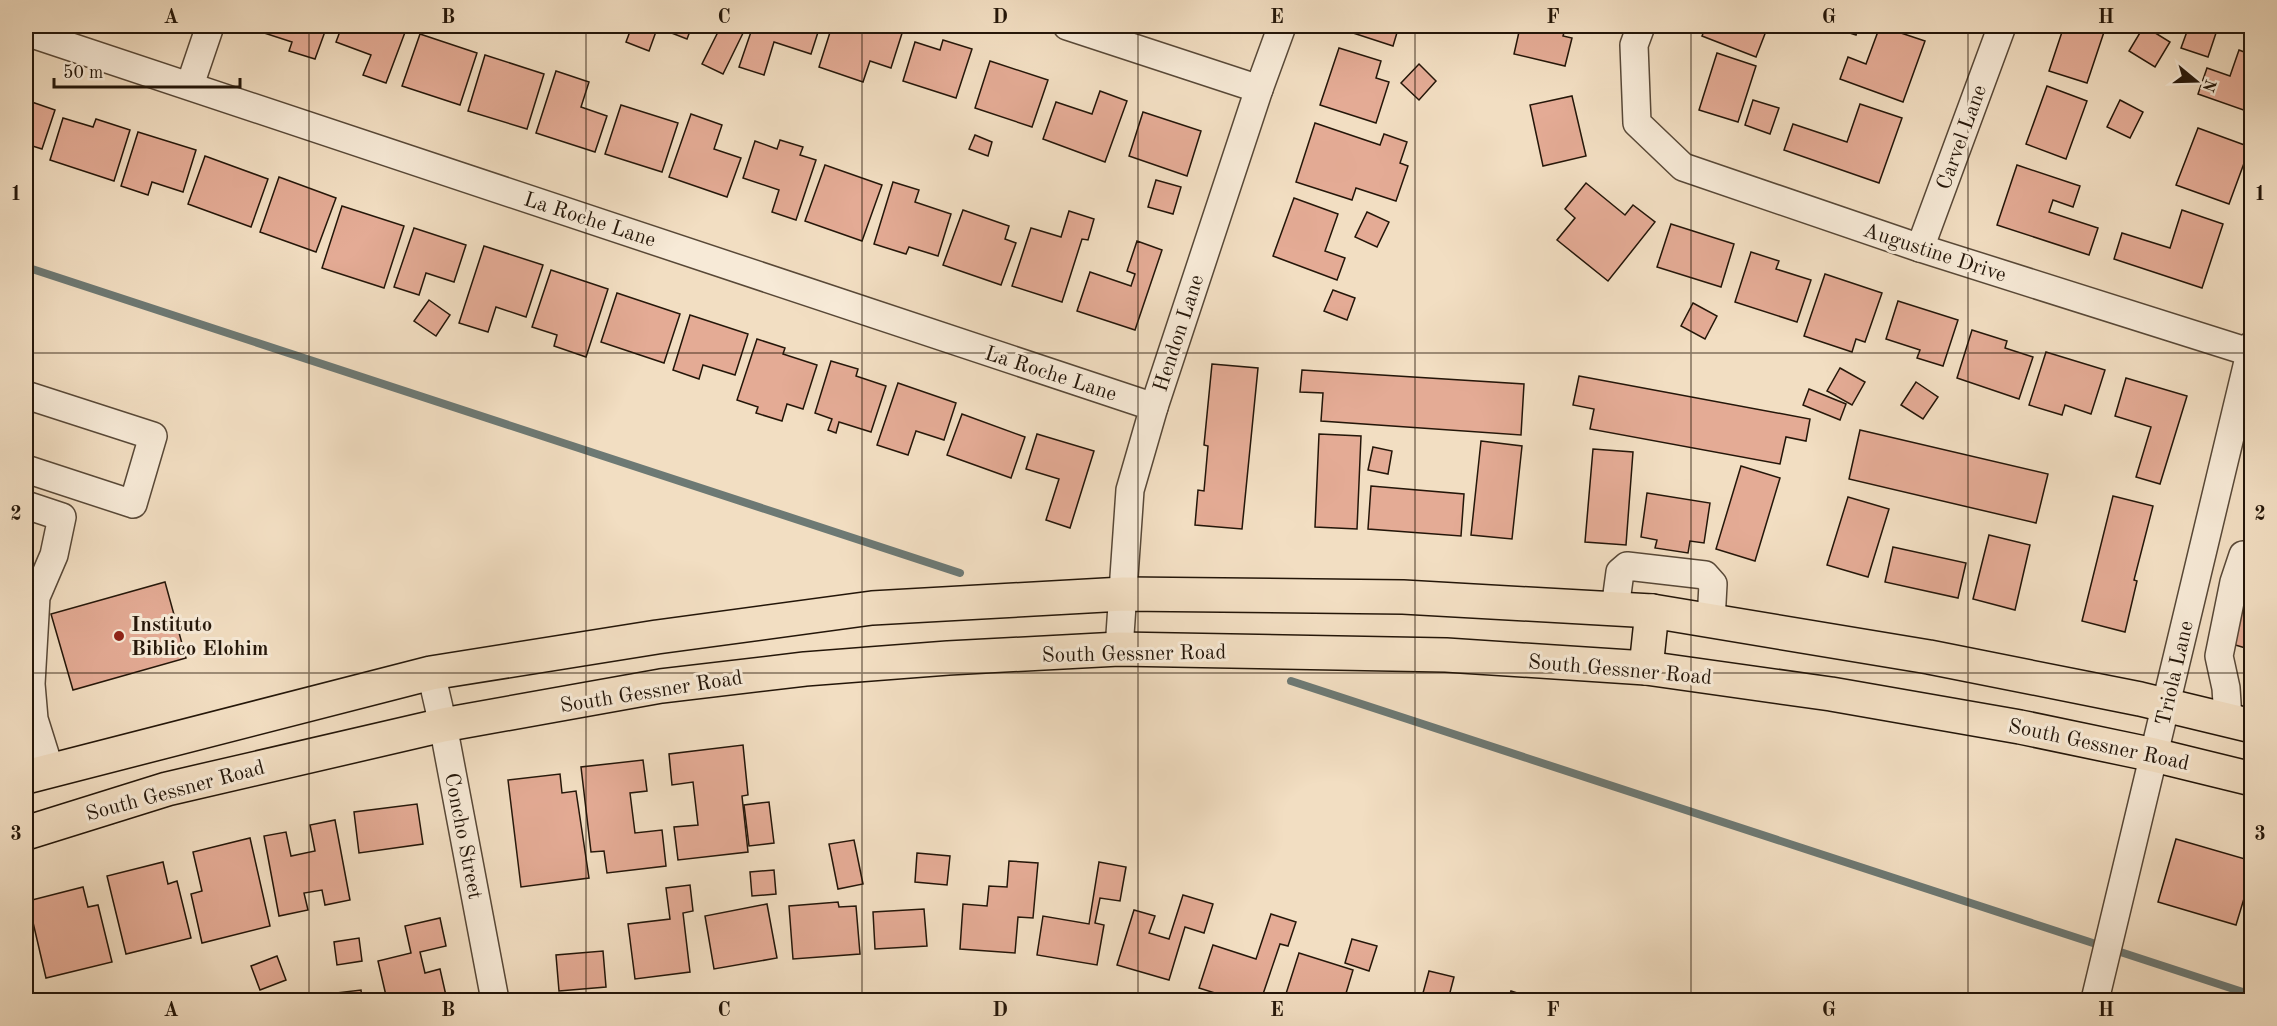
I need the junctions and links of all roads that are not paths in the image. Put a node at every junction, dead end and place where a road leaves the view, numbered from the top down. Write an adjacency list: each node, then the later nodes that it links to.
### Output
1 (210, 26): 7 (street)
2 (1067, 26): 8 (street)
3 (1282, 26): 8 (street, Hendon Lane)
4 (1641, 26): 9 (street, Augustine Drive)
5 (2002, 26): 9 (street, Carvel Lane)
6 (28, 30): 7 (street, La Roche Lane)
7 (189, 86): 12 (street, La Roche Lane)
8 (1259, 89): 12 (street, Hendon Lane)
9 (1920, 249): 10 (street, Augustine Drive)
10 (2250, 348): 15 (street, Triola Lane)
11 (26, 395): 13 (street)
12 (1154, 407): 17 (street, Hendon Lane)
13 (26, 469)
14 (26, 505): 25 (street)
15 (2204, 545): 16 (street); 24 (street, Triola Lane)
16 (2247, 557): 26 (street)
17 (1123, 594): 18 (main road); 21 (street, Hendon Lane); 23 (main road)
18 (1615, 609): 19 (main road); 20 (street)
19 (1652, 611): 20 (main road); 22 (main road)
20 (1711, 621): 24 (main road)
21 (1119, 649): 22 (main road, South Gessner Road); 27 (main road, South Gessner Road)
22 (1646, 668): 28 (main road, South Gessner Road)
23 (431, 673): 27 (street, Concho Street); 29 (main road)
24 (2166, 705): 26 (main road); 28 (street, Triola Lane)
25 (30, 719): 29 (street)
26 (2240, 722)
27 (443, 725): 31 (main road, South Gessner Road); 33 (street, Concho Street)
28 (2154, 755): 30 (main road, South Gessner Road); 32 (street, Triola Lane)
29 (38, 774)
30 (2252, 779)
31 (26, 833)
32 (2096, 997)
33 (495, 1000)

